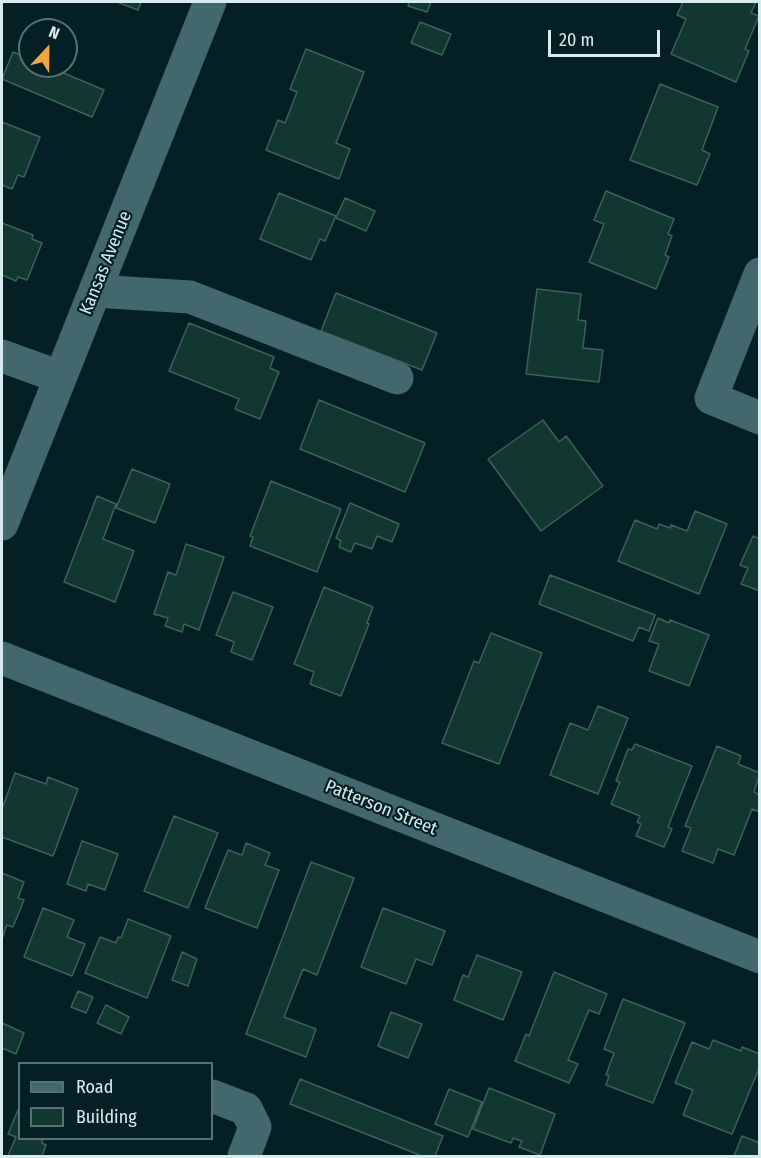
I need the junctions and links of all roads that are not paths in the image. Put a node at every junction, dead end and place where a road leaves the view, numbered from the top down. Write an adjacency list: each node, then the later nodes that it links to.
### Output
1 (210, 2): 3 (street, Kansas Avenue)
2 (759, 274): 7 (street)
3 (95, 291): 5 (street, Kansas Avenue); 6 (street)
4 (2, 356): 5 (street)
5 (60, 377): 8 (street, Kansas Avenue)
6 (397, 378)
7 (759, 418)
8 (2, 524)
9 (2, 658): 10 (street, Patterson Street)
10 (759, 957)
11 (213, 1096): 12 (street)
12 (244, 1156)

